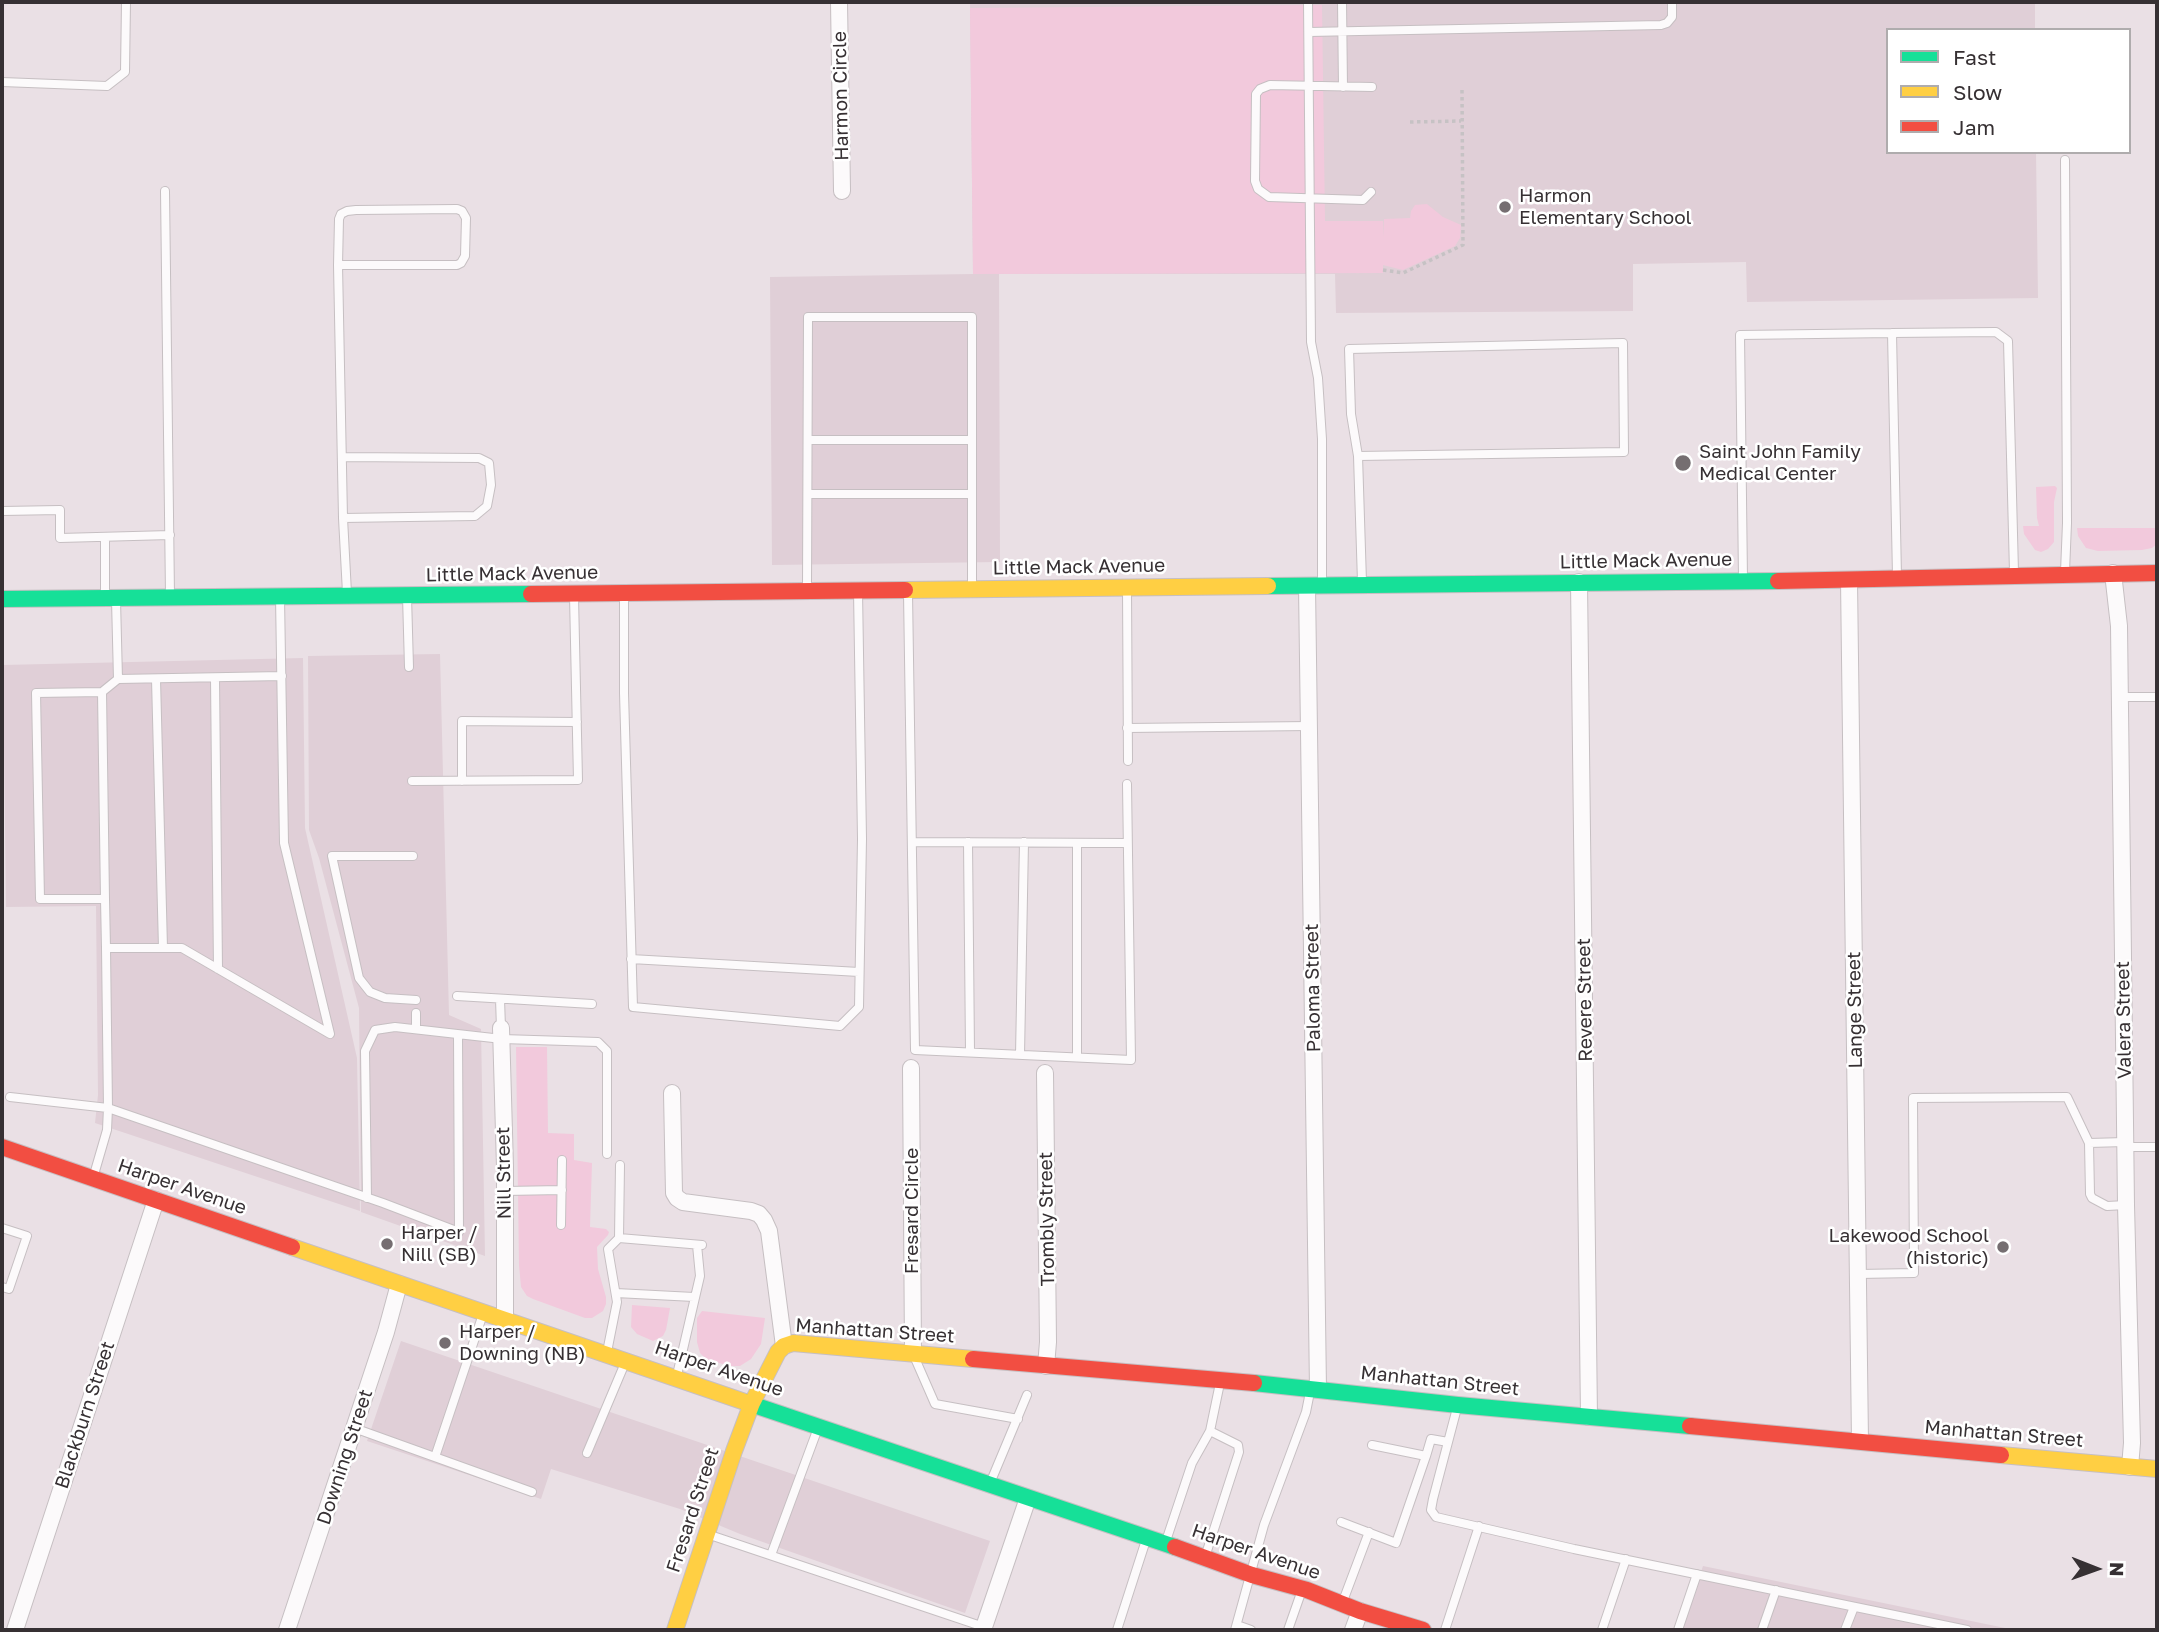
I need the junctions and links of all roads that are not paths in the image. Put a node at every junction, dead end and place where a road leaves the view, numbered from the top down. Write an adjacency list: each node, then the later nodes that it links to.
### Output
1 (126, 2): 8 (lane)
2 (839, 2): 14 (street, Harmon Circle)
3 (1308, 2): 6 (lane)
4 (1342, 2): 7 (lane)
5 (1672, 2): 7 (lane)
6 (1308, 32): 7 (lane); 9 (lane)
7 (1342, 32): 10 (lane)
8 (2, 82)
9 (1309, 86): 10 (lane); 16 (lane); 16 (lane)
10 (1342, 87): 11 (lane)
11 (1372, 87)
12 (2065, 160): 32 (lane)
13 (165, 191): 27 (lane)
14 (842, 191)
15 (1371, 192): 16 (lane)
16 (1310, 198): 38 (lane)
17 (338, 265): 17 (lane); 22 (lane)
18 (1892, 333): 31 (lane); 33 (lane); 35 (lane)
19 (808, 440): 20 (lane); 20 (lane); 24 (lane)
20 (971, 440): 23 (lane)
21 (1358, 456): 21 (lane); 37 (lane)
22 (342, 457): 26 (lane); 26 (lane)
23 (971, 494): 24 (lane); 40 (lane)
24 (808, 495): 42 (lane)
25 (2, 511): 28 (lane)
26 (343, 518): 46 (lane)
27 (170, 535): 28 (lane); 50 (lane)
28 (105, 537): 48 (lane)
29 (2113, 573): 30 (main road, Little Mack Avenue); 32 (main road, Little Mack Avenue); 58 (street, Valera Street)
30 (2157, 573)
31 (2015, 575): 32 (main road, Little Mack Avenue); 33 (main road, Little Mack Avenue)
32 (2065, 575)
33 (1897, 577): 34 (main road, Little Mack Avenue)
34 (1849, 580): 35 (main road, Little Mack Avenue); 111 (street, Lange Street)
35 (1743, 581): 36 (main road, Little Mack Avenue)
36 (1579, 582): 37 (main road, Little Mack Avenue); 129 (street, Revere Street)
37 (1362, 585): 38 (main road, Little Mack Avenue)
38 (1314, 586): 39 (main road, Little Mack Avenue); 61 (street, Paloma Street)
39 (1127, 587): 40 (main road, Little Mack Avenue); 62 (lane)
40 (972, 589): 41 (main road, Little Mack Avenue)
41 (908, 590): 43 (main road, Little Mack Avenue); 67 (lane)
42 (807, 591): 43 (main road, Little Mack Avenue); 45 (main road, Little Mack Avenue)
43 (858, 591): 78 (lane)
44 (574, 593): 45 (main road, Little Mack Avenue); 47 (main road, Little Mack Avenue); 60 (lane)
45 (624, 594): 76 (lane)
46 (347, 596): 47 (main road, Little Mack Avenue); 49 (main road, Little Mack Avenue)
47 (407, 596): 52 (lane)
48 (111, 597): 50 (main road, Little Mack Avenue); 51 (main road, Little Mack Avenue); 56 (lane)
49 (280, 597): 50 (main road, Little Mack Avenue); 53 (lane)
50 (170, 598)
51 (2, 599)
52 (408, 667)
53 (282, 676): 54 (lane); 77 (lane)
54 (215, 677): 55 (lane); 77 (lane)
55 (156, 679): 56 (lane); 75 (lane)
56 (118, 680): 57 (lane)
57 (102, 692): 73 (lane); 73 (lane)
58 (2120, 697): 59 (lane); 96 (street, Valera Street)
59 (2157, 697)
60 (577, 722): 65 (lane); 65 (lane)
61 (1310, 726): 62 (lane); 125 (street, Paloma Street)
62 (1127, 727): 63 (lane)
63 (1128, 761)
64 (412, 781): 65 (lane)
65 (462, 781)
66 (1127, 784): 71 (lane)
67 (912, 842): 68 (lane); 87 (lane)
68 (968, 842): 69 (lane); 87 (lane)
69 (1024, 842): 70 (lane); 88 (lane)
70 (1077, 843): 71 (lane); 89 (lane)
71 (1127, 843): 89 (lane)
72 (413, 856): 81 (lane)
73 (105, 899): 74 (lane)
74 (106, 948): 75 (lane); 94 (lane)
75 (163, 948): 77 (lane)
76 (631, 959): 78 (lane); 78 (lane)
77 (218, 969)
78 (859, 972)
79 (457, 996): 80 (lane)
80 (500, 999): 82 (lane); 85 (lane)
81 (416, 1000)
82 (592, 1004)
83 (416, 1013): 84 (lane)
84 (416, 1029): 86 (lane); 105 (lane)
85 (501, 1034): 86 (lane); 99 (lane); 104 (street, Nill Street)
86 (458, 1035): 105 (lane)
87 (970, 1052): 88 (lane)
88 (1020, 1055): 89 (lane)
89 (1077, 1057)
90 (911, 1068): 120 (street, Fresard Circle)
91 (1045, 1073): 122 (street, Trombly Street)
92 (672, 1093): 118 (street)
93 (10, 1097): 94 (lane)
94 (108, 1108): 102 (lane); 105 (lane)
95 (2089, 1143): 96 (lane); 107 (lane); 111 (lane)
96 (2125, 1145): 98 (lane); 107 (street, Valera Street)
97 (2, 1147): 102 (main road, Harper Avenue)
98 (2157, 1147)
99 (607, 1154)
100 (562, 1160): 103 (lane)
101 (620, 1165): 110 (lane)
102 (93, 1178): 106 (main road, Harper Avenue)
103 (562, 1190): 104 (lane); 108 (lane)
104 (505, 1191): 117 (street, Nill Street)
105 (367, 1198)
106 (156, 1200): 112 (main road, Harper Avenue); 163 (street, Blackburn Street)
107 (2126, 1205): 140 (street, Valera Street)
108 (561, 1225)
109 (2, 1228): 113 (lane)
110 (619, 1238): 114 (lane); 115 (lane)
111 (1859, 1274): 134 (street, Lange Street)
112 (399, 1284): 116 (main road, Harper Avenue); 132 (street, Downing Street)
113 (2, 1287)
114 (616, 1293): 115 (lane); 119 (lane)
115 (694, 1297): 123 (lane)
116 (484, 1311): 117 (main road, Harper Avenue); 139 (lane)
117 (505, 1319): 119 (main road, Harper Avenue)
118 (784, 1346): 120 (main road, Manhattan Street); 127 (main road, Manhattan Street)
119 (607, 1353): 121 (main road, Harper Avenue)
120 (913, 1353): 122 (main road, Manhattan Street); 130 (lane)
121 (626, 1360): 123 (main road, Harper Avenue); 137 (lane)
122 (1046, 1366): 124 (main road, Manhattan Street)
123 (677, 1377): 127 (main road, Harper Avenue)
124 (1220, 1381): 125 (main road, Manhattan Street); 133 (lane)
125 (1314, 1389): 128 (main road, Manhattan Street); 155 (lane)
126 (1027, 1395): 130 (lane)
127 (752, 1403): 131 (main road, Harper Avenue); 148 (main road, Fresard Street)
128 (1458, 1405): 129 (main road, Manhattan Street); 135 (lane)
129 (1589, 1417): 134 (main road, Manhattan Street)
130 (1018, 1419): 142 (lane)
131 (819, 1425): 142 (main road, Harper Avenue); 151 (lane)
132 (354, 1428): 139 (lane); 164 (street, Downing Street)
133 (1210, 1432): 150 (lane); 152 (lane)
134 (1860, 1441): 140 (main road, Manhattan Street)
135 (1448, 1442): 138 (lane); 146 (lane)
136 (1372, 1445): 138 (lane)
137 (587, 1453)
138 (1426, 1456): 147 (lane)
139 (435, 1457): 143 (lane)
140 (2130, 1467): 141 (main road, Manhattan Street)
141 (2157, 1469)
142 (990, 1484): 144 (main road, Harper Avenue)
143 (532, 1492)
144 (1028, 1498): 149 (main road, Harper Avenue); 162 (street)
145 (1341, 1522): 147 (lane)
146 (1479, 1526): 153 (lane); 171 (lane)
147 (1368, 1532): 158 (lane)
148 (708, 1534): 151 (lane); 165 (main road, Fresard Street)
149 (1147, 1537): 150 (main road, Harper Avenue); 166 (lane)
150 (1165, 1543): 152 (main road, Harper Avenue)
151 (771, 1555): 162 (lane)
152 (1205, 1557): 155 (main road, Harper Avenue)
153 (1626, 1559): 154 (lane); 172 (lane)
154 (1697, 1574): 157 (lane); 173 (lane)
155 (1252, 1575): 156 (main road, Harper Avenue); 161 (lane)
156 (1303, 1589): 158 (main road, Harper Avenue); 168 (lane)
157 (1776, 1590): 159 (lane); 174 (lane)
158 (1342, 1604): 160 (main road, Harper Avenue)
159 (1853, 1606): 175 (lane); 176 (lane)
160 (1360, 1611): 169 (street); 170 (main road, Harper Avenue)
161 (1236, 1628): 167 (lane)
162 (984, 1629)
163 (15, 1630)
164 (287, 1630)
165 (675, 1630)
166 (1117, 1630)
167 (1251, 1630)
168 (1288, 1630)
169 (1353, 1630)
170 (1423, 1630)
171 (1445, 1630)
172 (1602, 1630)
173 (1678, 1630)
174 (1762, 1630)
175 (1845, 1630)
176 (1967, 1630)

